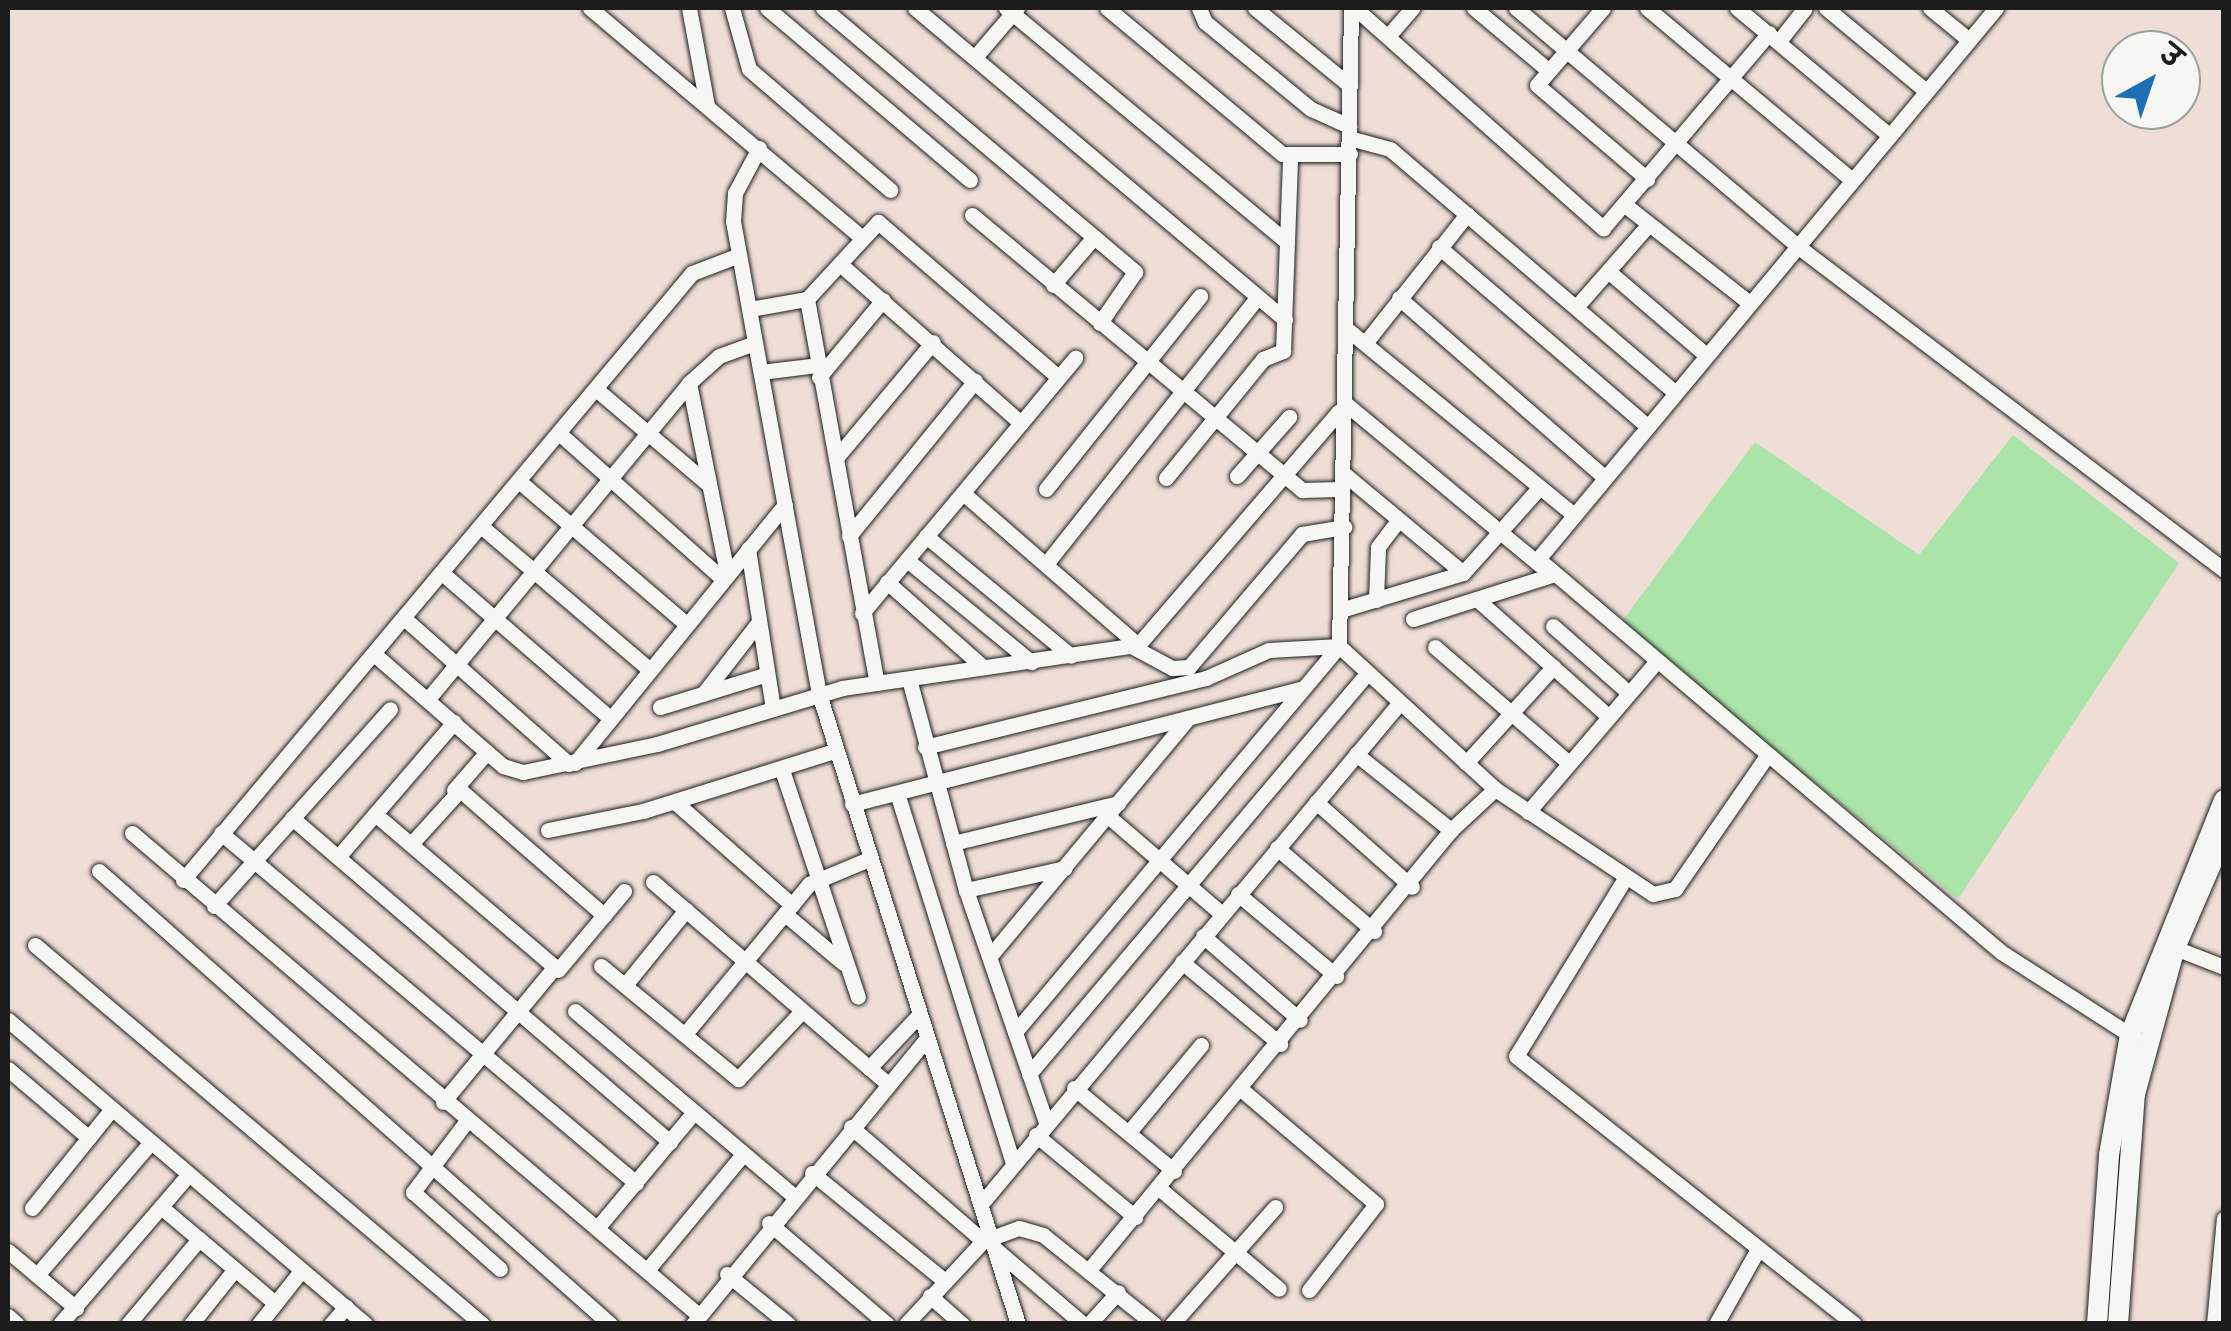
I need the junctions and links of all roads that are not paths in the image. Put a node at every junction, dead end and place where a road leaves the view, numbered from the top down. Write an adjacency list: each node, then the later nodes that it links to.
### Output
1 (590, 8): 23 (street)
2 (620, 8): 23 (street)
3 (690, 8): 33 (street)
4 (732, 8): 42 (street)
5 (768, 8): 41 (street)
6 (823, 8): 48 (street)
7 (915, 8): 28 (street)
8 (1108, 8): 38 (street)
9 (1200, 8): 35 (street)
10 (1255, 8): 31 (street)
11 (1353, 8): 24 (street); 31 (street)
12 (1412, 8): 24 (street)
13 (1474, 8): 29 (street)
14 (1516, 8): 27 (street)
15 (1603, 8): 27 (street)
16 (1647, 8): 30 (street)
17 (1806, 8): 25 (street)
18 (1826, 8): 32 (street)
19 (1930, 8): 26 (street)
20 (1012, 9): 28 (street); 49 (street)
21 (1992, 9): 26 (street)
22 (1746, 10): 25 (street)
23 (608, 23): 33 (street)
24 (1388, 36): 43 (street)
25 (1774, 37): 30 (street); 34 (street)
26 (1969, 40): 32 (street)
27 (1566, 50): 29 (street); 36 (street)
28 (975, 56): 57 (street)
29 (1548, 70): 39 (street)
30 (1731, 79): 36 (street); 40 (street)
31 (1348, 84): 35 (street)
32 (1926, 91): 34 (street)
33 (707, 105): 37 (street)
34 (1889, 135): 40 (street)
35 (1350, 140): 38 (street); 44 (street); 66 (street)
36 (1676, 144): 39 (street); 50 (street)
37 (759, 148): 47 (street); 52 (street)
38 (1290, 156): 49 (street)
39 (1647, 179): 43 (street)
40 (1851, 179): 50 (street)
41 (970, 180)
42 (890, 190)
43 (1626, 205): 46 (street)
44 (1467, 214): 51 (street); 62 (street)
45 (972, 215): 55 (street)
46 (1649, 224): 54 (street); 61 (street)
47 (862, 238): 53 (street); 75 (street)
48 (1093, 238): 55 (street); 65 (street)
49 (1287, 242): 64 (street)
50 (1796, 245): 61 (street); 114 (street)
51 (1439, 247): 58 (street); 85 (street)
52 (739, 255): 63 (street); 78 (street)
53 (840, 264): 59 (street); 60 (street)
54 (1608, 271): 62 (street); 70 (street)
55 (1053, 285): 65 (street)
56 (1200, 296): 72 (street)
57 (1257, 298): 64 (street); 80 (street)
58 (1399, 298): 68 (street); 90 (street)
59 (807, 300): 63 (street); 73 (street)
60 (883, 300): 67 (street); 73 (street)
61 (1748, 302): 70 (street)
62 (1577, 306): 79 (street)
63 (750, 309): 69 (street)
64 (1284, 320): 82 (street)
65 (1100, 324): 72 (street)
66 (1348, 330): 68 (street); 81 (street)
67 (933, 342): 76 (street); 89 (street)
68 (1366, 342): 98 (street)
69 (755, 343): 74 (street); 77 (street)
70 (1704, 354): 79 (street)
71 (1075, 358): 75 (street)
72 (1146, 364): 80 (street); 99 (street)
73 (818, 371): 74 (street); 89 (street)
74 (761, 372): 101 (street)
75 (1058, 377): 84 (street)
76 (975, 381): 84 (street); 108 (street)
77 (689, 383): 87 (street); 97 (street)
78 (596, 390): 86 (street); 87 (street)
79 (1673, 391): 85 (street)
80 (1181, 392): 82 (street); 112 (street)
81 (1343, 408): 91 (street); 95 (street); 107 (street)
82 (1213, 417): 88 (street); 93 (street)
83 (1289, 417): 88 (street)
84 (1021, 422): 100 (street)
85 (1644, 424): 90 (street)
86 (560, 434): 94 (street); 96 (street)
87 (651, 434): 94 (street); 97 (street)
88 (1258, 452): 91 (street); 92 (street)
89 (836, 458): 108 (street)
90 (1602, 474): 102 (street)
91 (1286, 475): 95 (street); 130 (street)
92 (1237, 476)
93 (1166, 478)
94 (612, 480): 105 (street); 118 (street)
95 (1343, 481): 103 (street); 106 (street)
96 (520, 482): 104 (street); 105 (street)
97 (709, 484): 118 (street)
98 (1540, 487): 102 (street); 107 (street)
99 (1046, 488)
100 (963, 493): 109 (street); 112 (street)
101 (785, 505): 110 (street); 148 (street)
102 (1570, 512): 113 (street)
103 (1398, 520): 116 (street); 120 (street)
104 (482, 527): 115 (street); 117 (street)
105 (573, 527): 115 (street); 127 (street)
106 (1344, 527): 122 (street); 130 (street)
107 (1501, 530): 113 (street); 116 (street)
108 (849, 536): 123 (street)
109 (926, 536): 111 (street); 134 (street)
110 (748, 549): 118 (street); 128 (street)
111 (906, 560): 119 (street); 135 (street)
112 (1046, 564): 130 (street)
113 (1546, 570): 121 (street); 136 (street)
114 (2224, 570)
115 (536, 572): 124 (street); 140 (street)
116 (1463, 572): 120 (street)
117 (442, 574): 124 (street); 125 (street)
118 (725, 576): 127 (street)
119 (887, 582): 123 (street); 138 (street)
120 (1376, 600): 122 (street)
121 (1479, 601): 126 (street); 139 (street)
122 (1344, 608): 131 (street)
123 (862, 613): 144 (street)
124 (498, 618): 137 (street); 156 (street)
125 (405, 619): 133 (street); 137 (street)
126 (1413, 619)
127 (686, 623): 140 (street)
128 (758, 623): 141 (street); 147 (street)
129 (1553, 626): 146 (street)
130 (1138, 645): 134 (street)
131 (1338, 646): 142 (street); 145 (street); 159 (street)
132 (1435, 646): 154 (street)
133 (374, 654): 149 (street); 183 (street)
134 (1071, 656): 135 (street)
135 (1031, 662): 138 (street)
136 (1656, 662): 146 (street); 163 (street)
137 (459, 664): 149 (street); 166 (street)
138 (983, 667): 143 (street)
139 (1553, 667): 154 (street); 155 (street)
140 (650, 669): 156 (street)
141 (767, 674): 147 (street); 153 (street)
142 (1364, 677): 150 (street); 198 (street)
143 (910, 679): 144 (street); 159 (street)
144 (877, 683): 148 (street)
145 (1300, 689): 157 (street); 189 (street)
146 (1628, 693): 155 (street)
147 (703, 694): 151 (street)
148 (819, 694): 153 (street); 160 (street)
149 (428, 699): 158 (street)
150 (1397, 706): 162 (street); 164 (street)
151 (660, 707)
152 (390, 709): 179 (street)
153 (773, 709): 166 (street)
154 (1511, 713): 164 (street); 165 (street)
155 (1609, 717): 165 (street)
156 (610, 718): 166 (street)
157 (1188, 718): 168 (street); 176 (street)
158 (454, 722): 161 (street); 178 (street)
159 (924, 746): 168 (street)
160 (834, 751): 167 (street); 175 (street)
161 (487, 752): 166 (street); 170 (street)
162 (1356, 754): 174 (street); 181 (street)
163 (1766, 757): 196 (street); 231 (street)
164 (1466, 763): 169 (street)
165 (1569, 763): 177 (street)
166 (572, 764)
167 (782, 770): 173 (street); 194 (street)
168 (934, 783): 171 (street); 185 (street)
169 (1496, 788): 177 (street); 181 (street)
170 (454, 790): 186 (street); 206 (street)
171 (897, 793): 175 (street); 253 (street)
172 (2224, 800): 231 (main road)
173 (675, 802): 180 (street); 204 (street)
174 (1316, 802): 187 (street); 199 (street)
175 (852, 804): 190 (street)
176 (1113, 809): 185 (street); 189 (street); 192 (street)
177 (1528, 812): 196 (street)
178 (374, 814): 186 (street); 188 (street)
179 (292, 818): 188 (street); 191 (street)
180 (548, 830)
181 (1451, 830): 199 (street)
182 (132, 833): 195 (street)
183 (221, 833): 191 (street); 195 (street)
184 (2224, 835): 211 (main road)
185 (952, 843): 200 (street)
186 (411, 844): 218 (street)
187 (1277, 848): 202 (street); 208 (street)
188 (338, 857): 224 (street)
189 (1157, 858): 198 (street); 228 (street)
190 (869, 860): 194 (street); 225 (street)
191 (255, 861): 203 (street); 234 (street)
192 (1065, 868): 200 (street); 212 (street)
193 (99, 870): 252 (street)
194 (816, 879): 204 (street); 215 (street)
195 (183, 880): 203 (street)
196 (1624, 880): 272 (street)
197 (653, 882): 205 (street)
198 (1189, 885): 207 (street); 237 (street)
199 (1412, 886): 208 (street)
200 (966, 890): 212 (street)
201 (624, 891): 206 (street)
202 (1238, 894): 207 (street); 219 (street)
203 (214, 906): 241 (street)
204 (788, 909): 214 (street); 215 (street)
205 (686, 910): 214 (street); 220 (street)
206 (604, 914): 218 (street)
207 (1222, 914): 209 (street)
208 (1374, 930): 219 (street)
209 (1204, 936): 213 (street); 227 (street)
210 (35, 945): 297 (street)
211 (2175, 948): 217 (street); 231 (main road)
212 (990, 956): 228 (street)
213 (1182, 962): 232 (street); 239 (street)
214 (745, 964): 222 (street); 229 (street)
215 (845, 965): 221 (street)
216 (601, 966): 220 (street)
217 (2224, 966)
218 (554, 968): 224 (street)
219 (1336, 976): 227 (street)
220 (625, 986): 229 (street)
221 (858, 997)
222 (802, 1010): 229 (street); 235 (street)
223 (575, 1011): 243 (street)
224 (518, 1013): 234 (street); 250 (street)
225 (918, 1016): 230 (street); 235 (street)
226 (8, 1020): 242 (street)
227 (1300, 1020): 232 (street)
228 (1015, 1032): 237 (street)
229 (685, 1034)
230 (926, 1039): 238 (street); 260 (street)
231 (2138, 1040): 309 (main road); 310 (main road)
232 (1280, 1044): 240 (street)
233 (1201, 1045): 247 (street)
234 (481, 1056): 241 (street); 257 (street)
235 (870, 1068): 238 (street)
236 (8, 1069): 248 (street)
237 (1029, 1074): 246 (street)
238 (888, 1084): 245 (street)
239 (1074, 1088): 246 (street); 247 (street)
240 (1242, 1090): 254 (street); 282 (street)
241 (442, 1102): 244 (street)
242 (112, 1109): 248 (street); 249 (street)
243 (694, 1112): 250 (street); 251 (street)
244 (466, 1122): 252 (street); 267 (street)
245 (851, 1128): 256 (street); 269 (street)
246 (1041, 1128): 253 (street); 264 (street)
247 (1129, 1132): 254 (street)
248 (89, 1138): 263 (street)
249 (151, 1142): 255 (street); 279 (street)
250 (670, 1142): 257 (street)
251 (743, 1154): 259 (street); 273 (street)
252 (434, 1161): 275 (street); 298 (street)
253 (1013, 1164): 260 (street)
254 (1174, 1171): 258 (street)
255 (188, 1174): 262 (street); 277 (street)
256 (812, 1174): 259 (street); 280 (street)
257 (636, 1183): 267 (street)
258 (1160, 1189): 264 (street); 271 (street)
259 (794, 1196): 266 (street)
260 (982, 1204): 269 (street)
261 (1274, 1206): 271 (street)
262 (161, 1207): 268 (street); 287 (street)
263 (32, 1208)
264 (1135, 1217): 276 (street)
265 (2224, 1218): 311 (street)
266 (769, 1223): 278 (street); 300 (street)
267 (598, 1227): 273 (street)
268 (198, 1239): 274 (street); 290 (street)
269 (989, 1242): 276 (street); 280 (street); 303 (street); 304 (street)
270 (8, 1251): 279 (street)
271 (1235, 1252): 281 (street); 306 (street)
272 (1757, 1252): 307 (street); 308 (street)
273 (648, 1268): 289 (street)
274 (235, 1269): 285 (street); 293 (street)
275 (500, 1269)
276 (1090, 1270): 283 (street)
277 (301, 1272): 285 (street); 286 (street)
278 (727, 1274): 289 (street); 299 (street)
279 (37, 1276): 287 (street)
280 (944, 1280): 284 (street)
281 (1279, 1289)
282 (1309, 1290)
283 (1118, 1292): 304 (street); 305 (street)
284 (930, 1296): 301 (street); 302 (street)
285 (275, 1303): 294 (street)
286 (346, 1307): 295 (street); 296 (street)
287 (76, 1308): 292 (street)
288 (8, 1316): 291 (street)
289 (694, 1318)
290 (135, 1321)
291 (17, 1324)
292 (60, 1324)
293 (191, 1324)
294 (258, 1324)
295 (331, 1324)
296 (365, 1324)
297 (482, 1324)
298 (610, 1324)
299 (788, 1324)
300 (887, 1324)
301 (906, 1324)
302 (962, 1324)
303 (1018, 1324)
304 (1086, 1324)
305 (1154, 1324)
306 (1172, 1324)
307 (1716, 1324)
308 (1854, 1324)
309 (2097, 1324)
310 (2118, 1324)
311 (2214, 1324)

